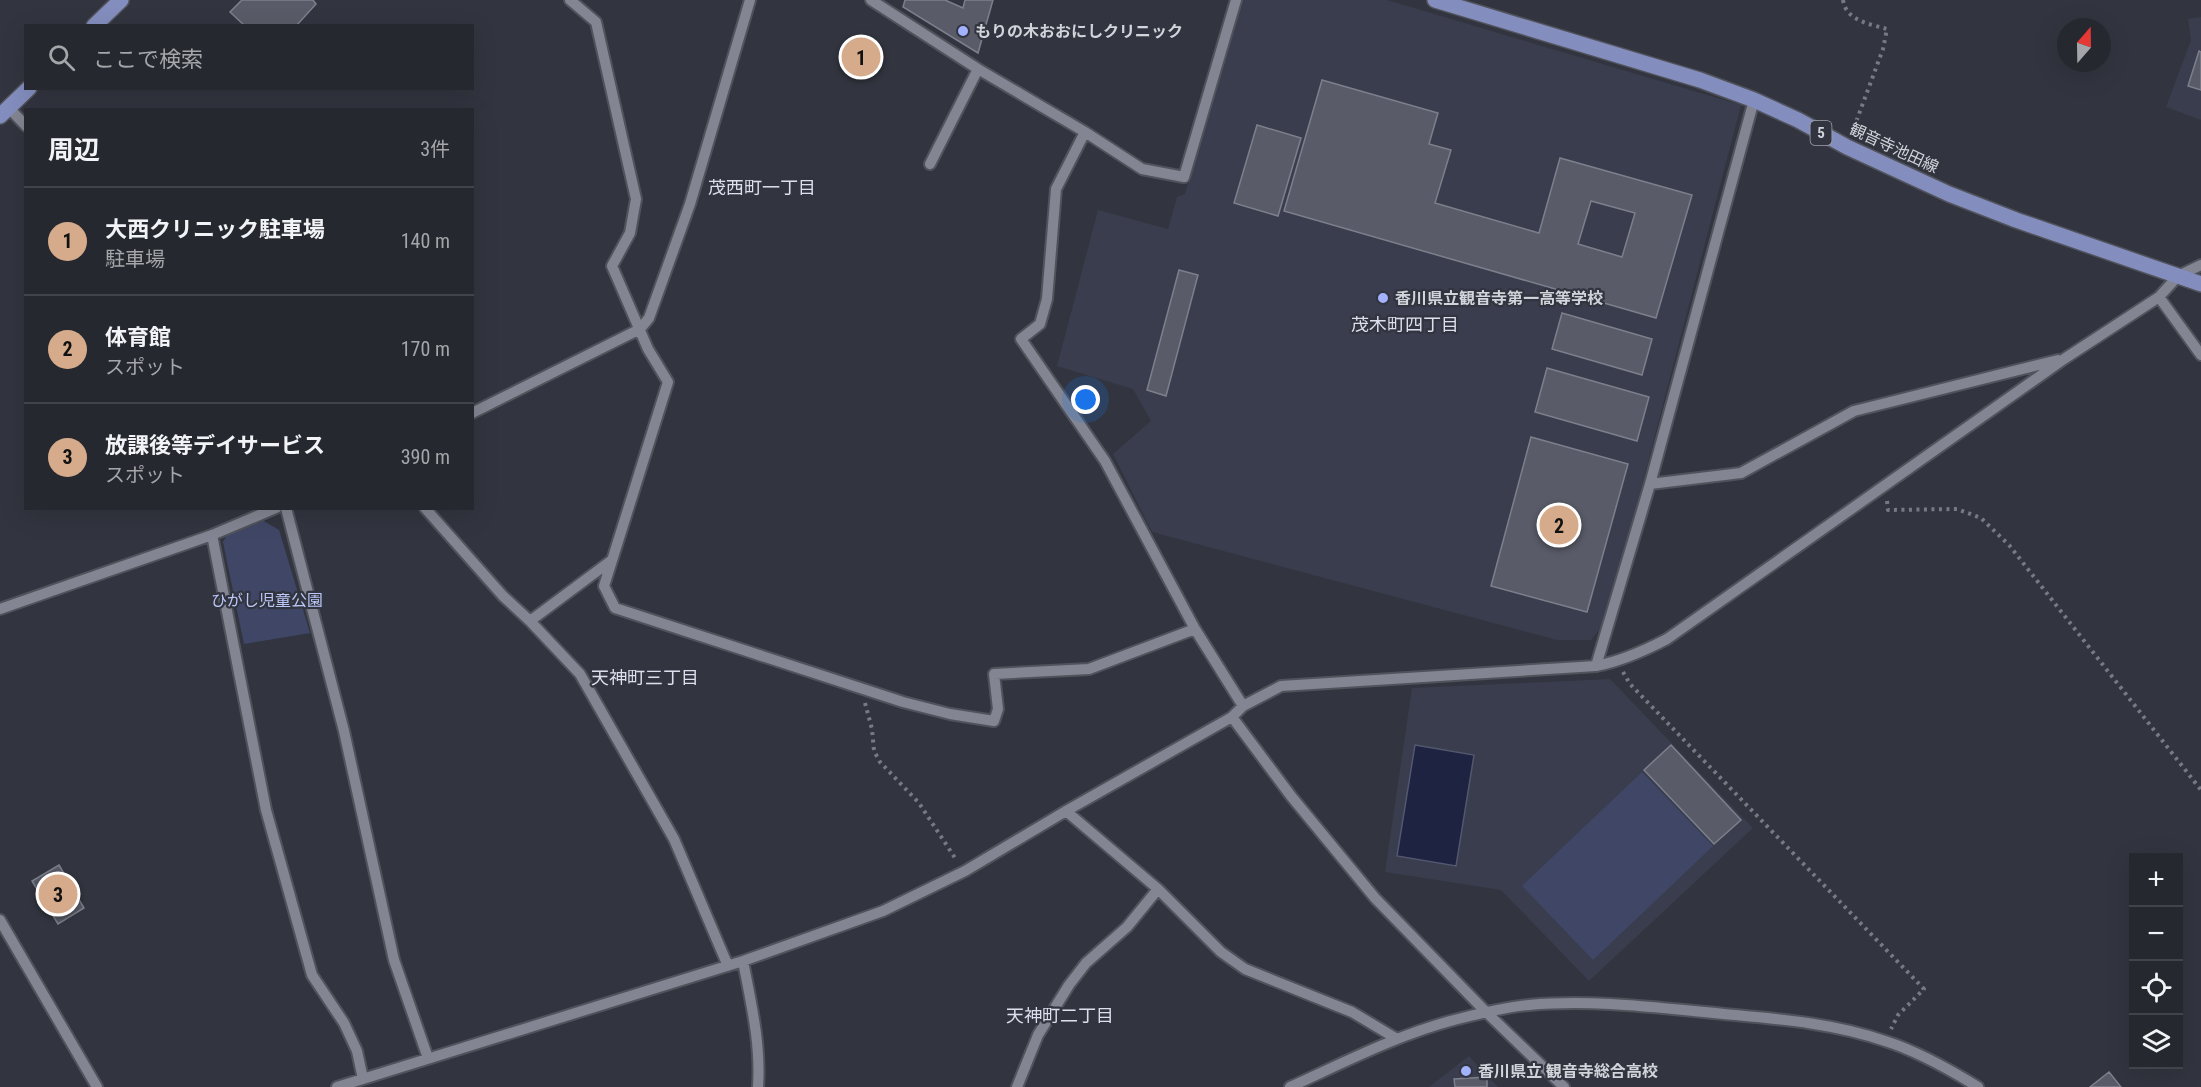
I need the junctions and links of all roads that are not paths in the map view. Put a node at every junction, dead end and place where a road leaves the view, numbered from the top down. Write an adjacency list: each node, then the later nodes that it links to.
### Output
1 (121, 0): 9 (main road)
2 (570, 0): 21 (street)
3 (750, 0): 21 (street)
4 (871, 0): 8 (street)
5 (897, 0): 8 (street)
6 (1236, 0): 15 (street)
7 (1435, 0): 12 (main road, 観音寺池田線 / 5)
8 (892, 13): 10 (street)
9 (96, 24)
10 (978, 69): 15 (street); 16 (street)
11 (26, 90): 13 (main road)
12 (1755, 100): 18 (main road, 観音寺池田線 / 5); 25 (street)
13 (5, 112): 14 (street)
14 (24, 125)
15 (1084, 132): 33 (street)
16 (930, 164)
17 (2201, 265): 18 (street)
18 (2178, 276): 19 (main road, 観音寺池田線 / 5); 20 (street)
19 (2201, 284)
20 (2159, 297): 22 (street); 23 (street)
21 (640, 329): 24 (street); 30 (street)
22 (2201, 355)
23 (2064, 358): 25 (street); 34 (street)
24 (474, 412)
25 (1650, 484): 34 (street)
26 (271, 510): 29 (street)
27 (287, 510): 44 (street)
28 (426, 510): 32 (street)
29 (212, 535): 31 (street); 45 (street)
30 (612, 560): 32 (street); 33 (street)
31 (0, 609)
32 (530, 621): 41 (street)
33 (1195, 629): 35 (street)
34 (1596, 666): 35 (street)
35 (1243, 706): 36 (street)
36 (1232, 717): 37 (street); 42 (street)
37 (1066, 811): 38 (street); 40 (street)
38 (1158, 889): 43 (street); 49 (street)
39 (0, 920): 46 (street)
40 (743, 961): 41 (street); 48 (street)
41 (728, 966): 44 (street)
42 (1487, 1013): 43 (street); 51 (street); 52 (street)
43 (1397, 1039): 50 (street)
44 (428, 1058): 45 (street)
45 (363, 1079): 47 (street)
46 (97, 1087)
47 (337, 1087)
48 (758, 1087)
49 (1017, 1087)
50 (1290, 1087)
51 (1564, 1087)
52 (1978, 1087)

